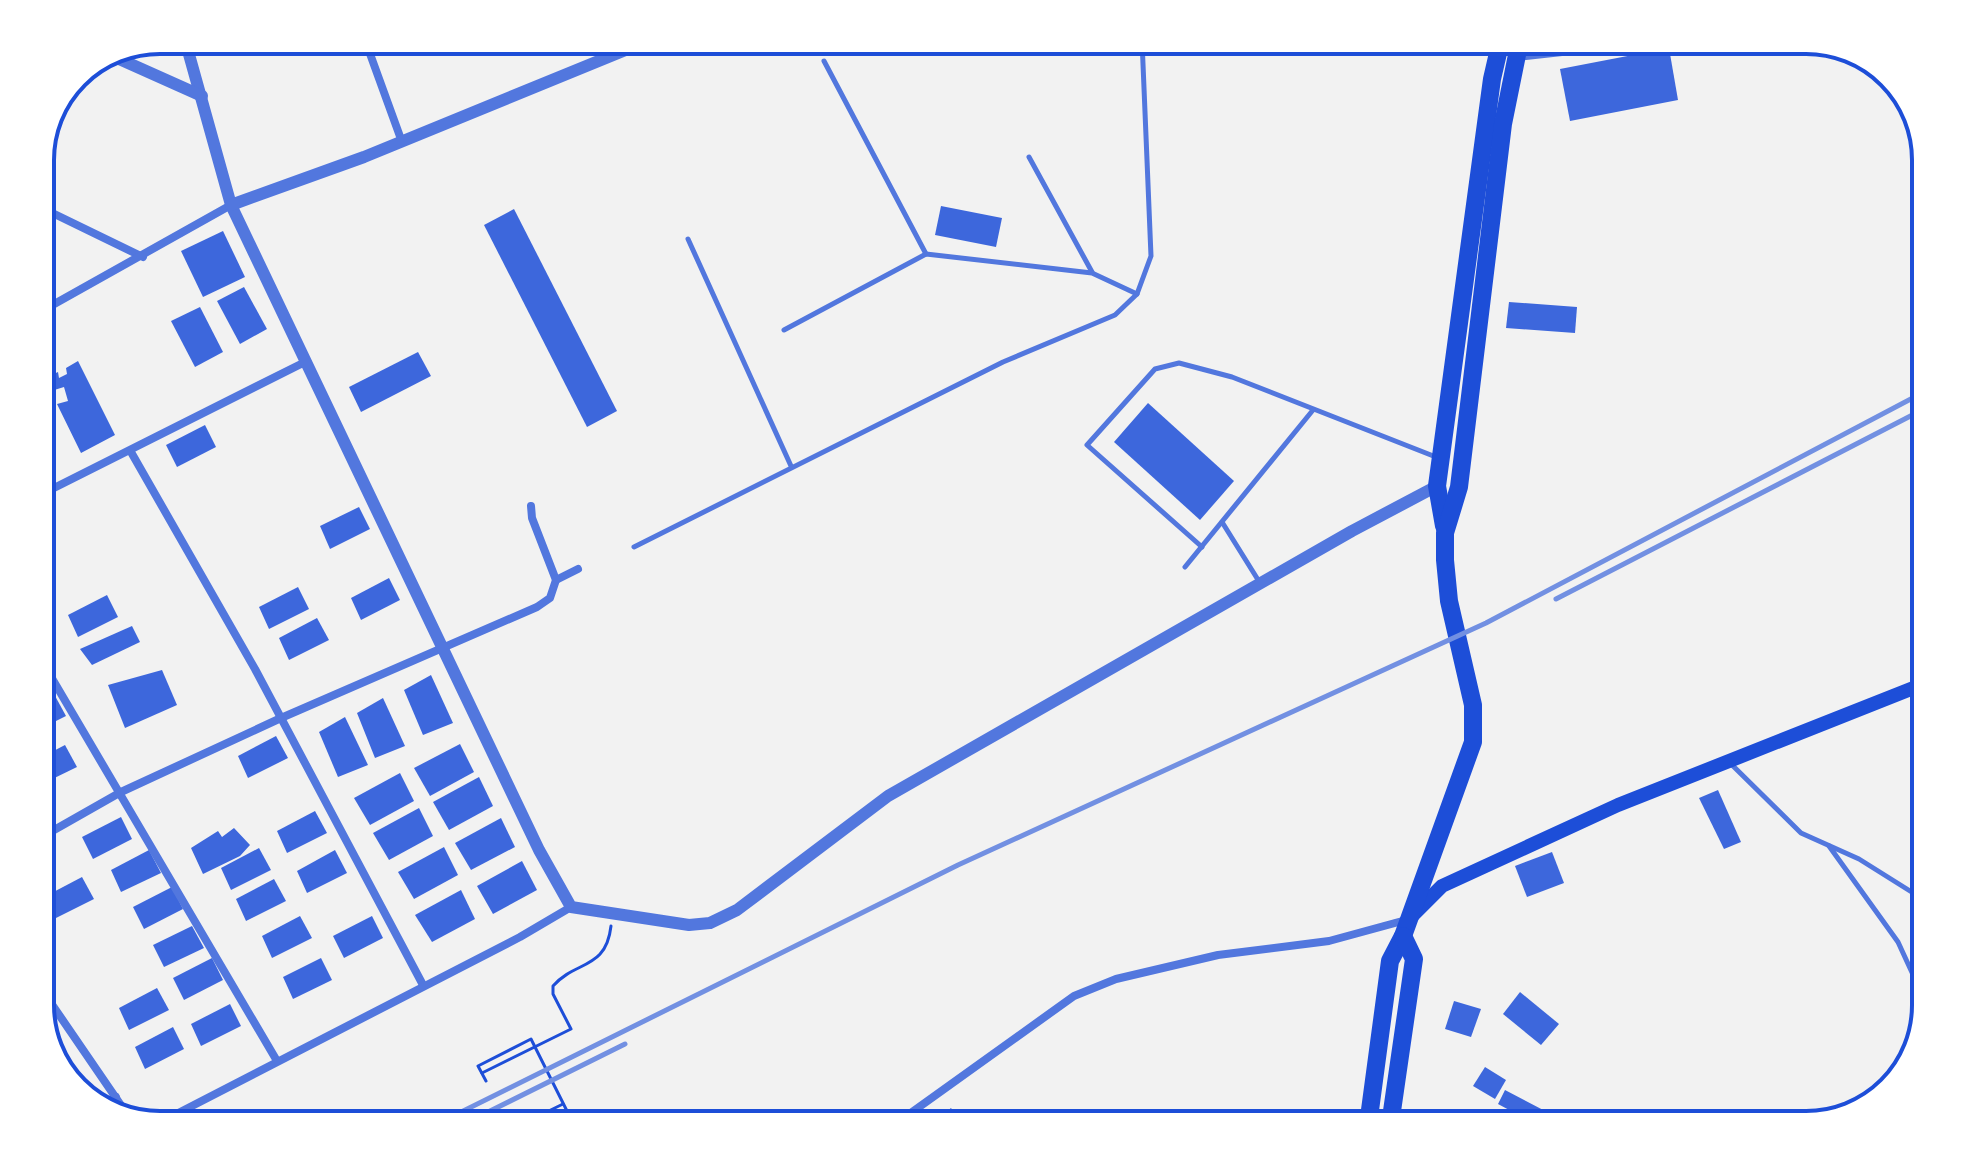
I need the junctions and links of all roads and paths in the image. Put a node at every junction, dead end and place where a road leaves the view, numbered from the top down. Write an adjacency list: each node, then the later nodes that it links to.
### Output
1 (190, 54): 9 (street)
2 (370, 54): 10 (street)
3 (616, 54): 10 (street)
4 (1143, 54): 18 (lane)
5 (1498, 54): 24 (highway)
6 (1517, 54): 30 (highway)
7 (123, 61): 9 (street)
8 (824, 61): 15 (lane)
9 (202, 96): 12 (street)
10 (402, 142): 12 (street)
11 (1029, 157): 17 (lane)
12 (231, 205): 16 (street); 21 (street)
13 (54, 214): 16 (street)
14 (688, 239): 25 (lane)
15 (926, 254): 17 (lane); 20 (lane)
16 (143, 257): 19 (street)
17 (1092, 273): 18 (lane)
18 (1137, 294): 25 (lane)
19 (54, 304)
20 (784, 330)
21 (308, 361): 23 (street); 37 (street)
22 (1313, 410): 24 (lane); 29 (lane); 32 (lane)
23 (131, 452): 27 (street); 40 (street)
24 (1441, 459): 26 (highway)
25 (791, 466): 31 (lane)
26 (1437, 486): 30 (highway); 36 (street)
27 (54, 488)
28 (531, 506): 35 (street)
29 (1222, 522): 32 (lane); 36 (lane)
30 (1445, 533): 48 (highway)
31 (634, 547)
32 (1202, 547): 33 (lane)
33 (1185, 567)
34 (578, 569): 35 (street)
35 (556, 580): 37 (street)
36 (1260, 584): 47 (street)
37 (443, 648): 40 (street); 46 (street)
38 (54, 681): 42 (street)
39 (1912, 689): 41 (main road)
40 (281, 718): 42 (street); 50 (street)
41 (1728, 761): 44 (lane); 48 (main road)
42 (121, 792): 43 (street); 52 (street)
43 (54, 830)
44 (1828, 845): 45 (lane); 49 (lane)
45 (1912, 892)
46 (571, 907): 47 (street); 50 (street)
47 (613, 914): 53 (path)
48 (1407, 927): 62 (street); 63 (highway); 64 (highway)
49 (1912, 972)
50 (423, 985): 52 (street)
51 (54, 1007): 55 (street)
52 (277, 1061): 59 (street)
53 (482, 1073): 54 (path); 58 (path)
54 (486, 1081)
55 (116, 1097): 56 (street); 57 (street)
56 (111, 1099)
57 (120, 1103)
58 (563, 1104): 60 (path); 61 (path)
59 (182, 1111)
60 (549, 1111)
61 (567, 1111)
62 (917, 1111)
63 (1370, 1111)
64 (1392, 1111)

